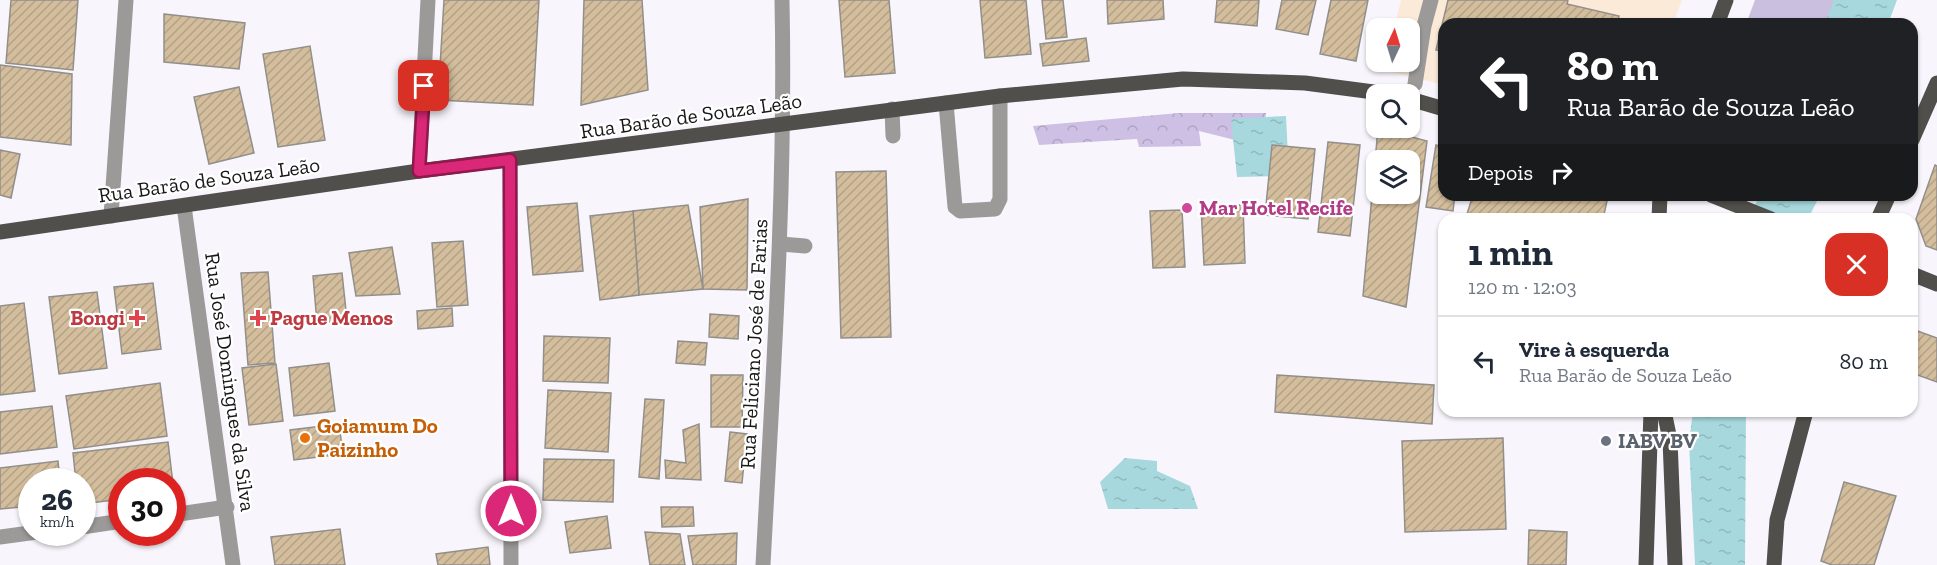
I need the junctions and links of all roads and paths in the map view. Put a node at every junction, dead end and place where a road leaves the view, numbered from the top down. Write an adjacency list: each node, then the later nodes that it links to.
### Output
1 (126, 0): 23 (street)
2 (428, 0): 19 (street)
3 (782, 0): 15 (street, Rua Feliciano José de Farias)
4 (1431, 0): 8 (street)
5 (1726, 0): 6 (main road)
6 (1720, 18)
7 (1937, 83): 16 (main road)
8 (1414, 84)
9 (1366, 91): 11 (main road, Rua Barão de Souza Leão)
10 (1420, 95): 13 (main road)
11 (1000, 96): 12 (main road, Rua Barão de Souza Leão); 12 (street)
12 (946, 103): 14 (main road, Rua Barão de Souza Leão)
13 (1438, 106)
14 (892, 109): 15 (main road, Rua Barão de Souza Leão); 17 (street)
15 (785, 125): 18 (main road, Rua Barão de Souza Leão); 25 (street, Rua Feliciano José de Farias)
16 (1918, 126)
17 (893, 136)
18 (510, 160): 19 (main road, Rua Barão de Souza Leão); 37 (street)
19 (419, 171): 21 (main road, Rua Barão de Souza Leão)
20 (1726, 201): 22 (main road)
21 (184, 206): 23 (main road, Rua Barão de Souza Leão); 32 (street, Rua José Domingues da Silva)
22 (1756, 213)
23 (111, 216): 24 (main road, Rua Barão de Souza Leão)
24 (0, 232)
25 (781, 244): 26 (street); 38 (street, Rua Feliciano José de Farias)
26 (806, 246)
27 (1918, 276): 28 (main road)
28 (1937, 284)
29 (1651, 417): 39 (main road)
30 (1665, 417): 40 (main road)
31 (1804, 417): 41 (main road)
32 (227, 507): 33 (street); 36 (street, Rua José Domingues da Silva)
33 (186, 512)
34 (18, 535): 35 (street)
35 (0, 537)
36 (233, 565)
37 (511, 565)
38 (763, 565)
39 (1646, 565)
40 (1675, 565)
41 (1774, 565)

